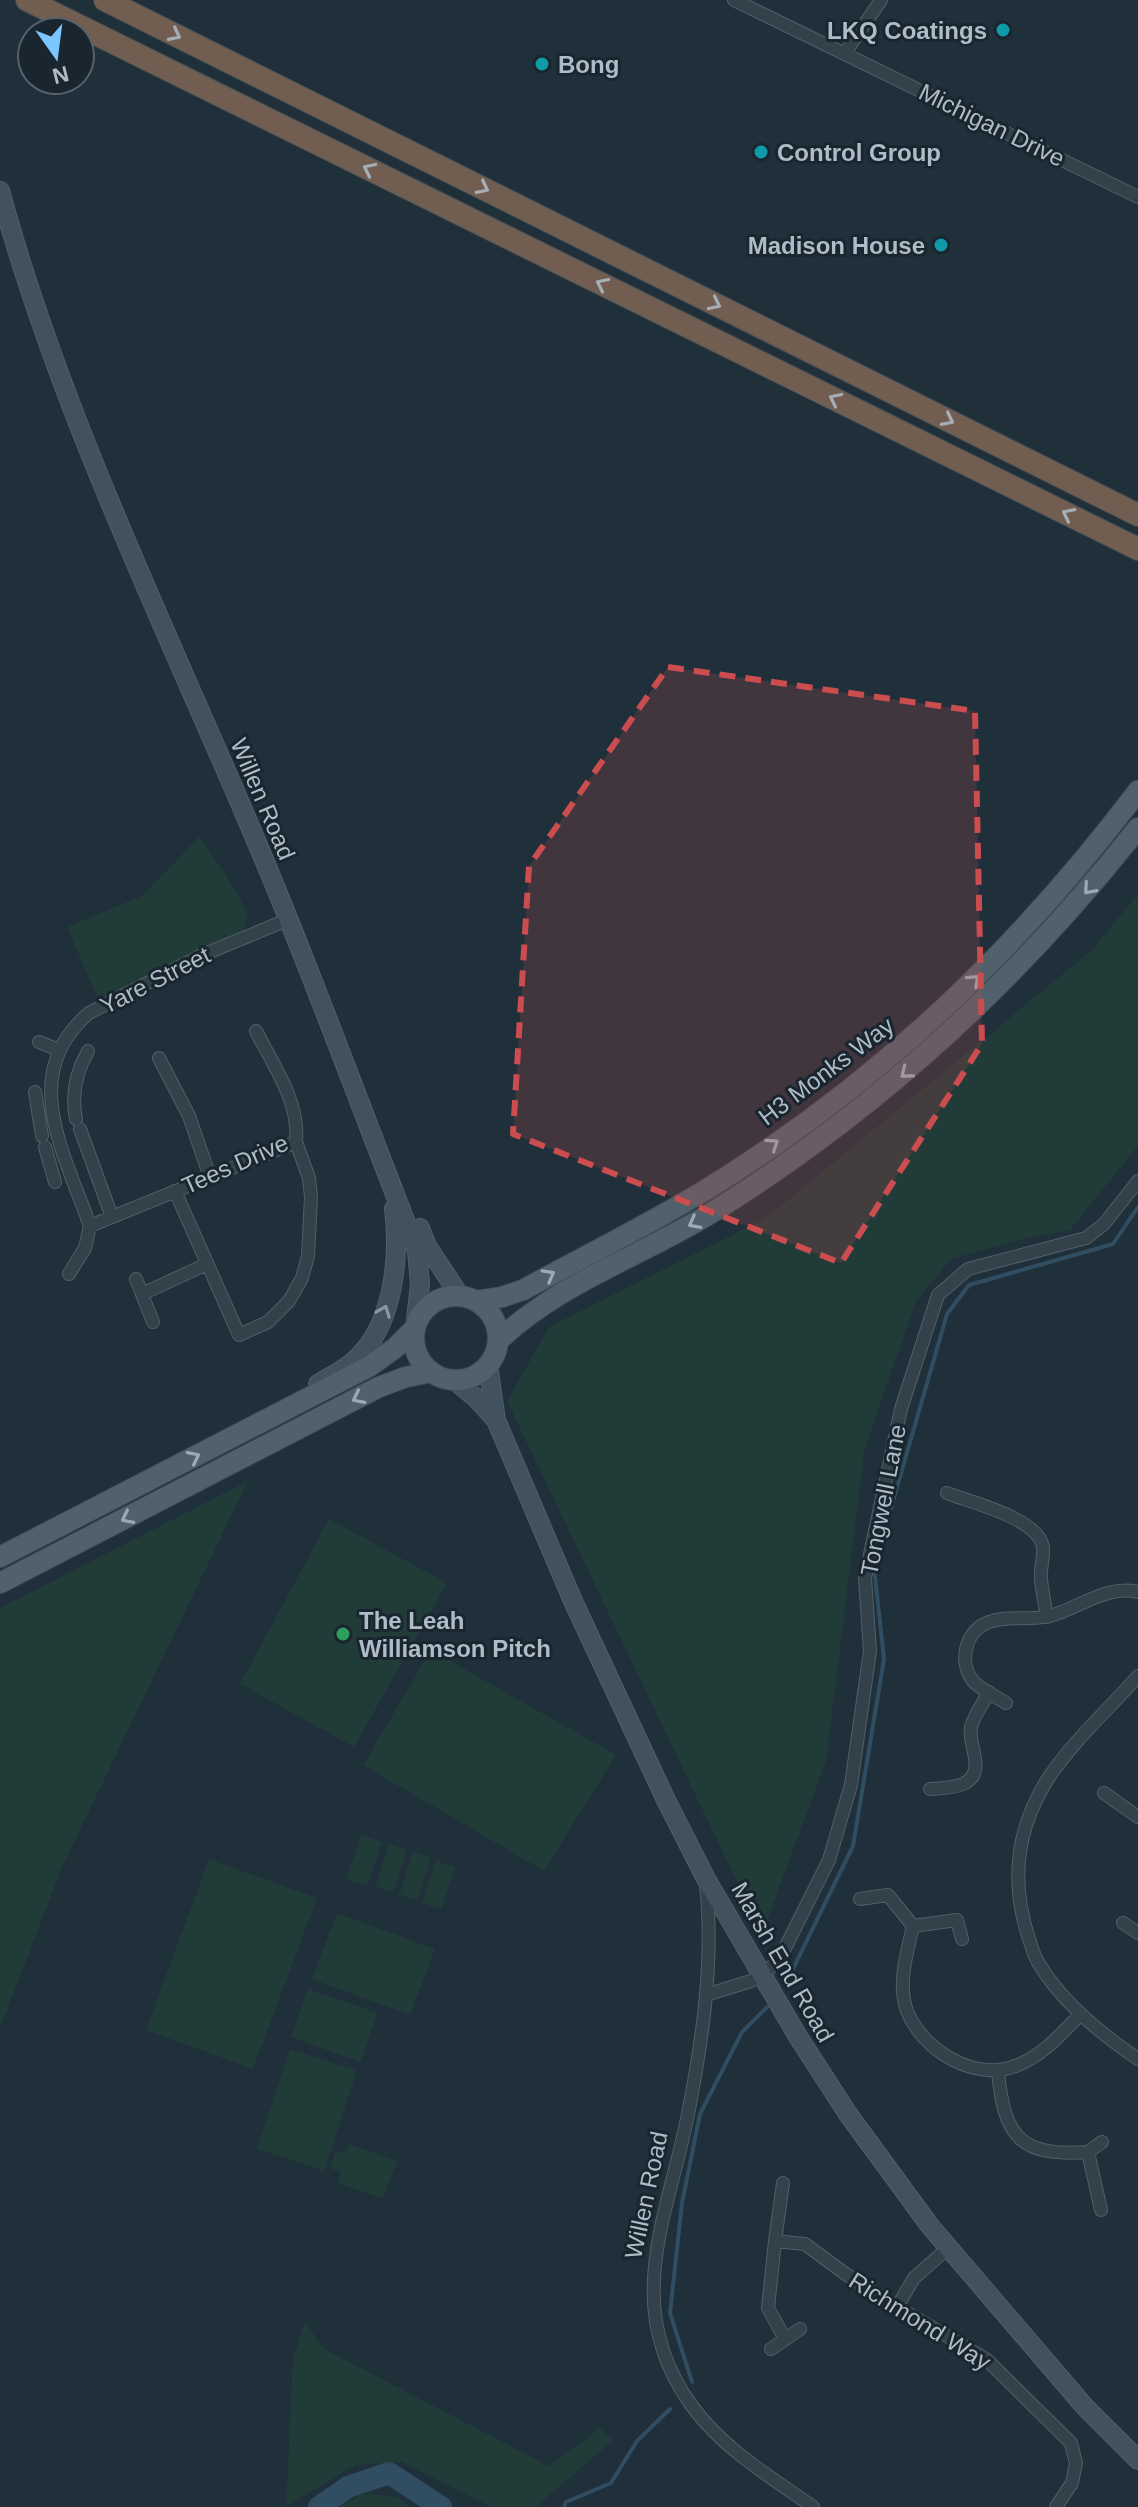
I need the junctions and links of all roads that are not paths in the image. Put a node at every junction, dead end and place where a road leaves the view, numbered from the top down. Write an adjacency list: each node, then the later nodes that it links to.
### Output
1 (27, 0): 10 (highway, one-way to 1)
2 (105, 0): 9 (highway, one-way to 9)
3 (734, 0): 5 (street, Michigan Drive)
4 (881, 0): 5 (street)
5 (845, 53): 7 (street, Michigan Drive)
6 (0, 191): 8 (street, Willen Road)
7 (1138, 197)
8 (31, 295): 13 (street, Willen Road); 37 (street, Willen Road)
9 (1138, 515)
10 (1138, 549)
11 (1138, 791): 37 (main road, H3 Monks Way, one-way to 11)
12 (1138, 828): 40 (main road, H3 Monks Way, one-way to 40)
13 (287, 920): 16 (street, Yare Street); 29 (street, Willen Road)
14 (256, 1031): 23 (street, Tees Drive)
15 (39, 1042): 16 (street)
16 (59, 1050): 19 (street, Yare Street)
17 (88, 1051): 20 (street)
18 (159, 1058): 26 (street)
19 (53, 1071): 20 (street); 22 (street, Yare Street)
20 (77, 1078): 31 (street)
21 (35, 1092): 22 (street, Yare Street)
22 (44, 1113): 24 (street, Yare Street); 25 (street, Yare Street)
23 (296, 1142): 26 (street, Tees Drive); 33 (street)
24 (66, 1157): 25 (street); 32 (street, Yare Street)
25 (50, 1163): 28 (street, Yare Street)
26 (210, 1177): 30 (street, Tees Drive)
27 (1138, 1181): 63 (street, Tongwell Lane)
28 (55, 1182)
29 (392, 1186): 39 (street, Willen Road); 44 (street, one-way to 29)
30 (175, 1191): 31 (street, Tees Drive); 33 (street)
31 (112, 1217): 32 (street, Tees Drive)
32 (90, 1226): 34 (street)
33 (207, 1264): 36 (street)
34 (69, 1274)
35 (136, 1279): 36 (street)
36 (142, 1294): 38 (street)
37 (468, 1298): 39 (main road); 40 (main road)
38 (153, 1322)
39 (415, 1328): 42 (main road); 44 (main road)
40 (498, 1341): 41 (main road)
41 (488, 1365): 43 (main road); 45 (street, Marsh End Road)
42 (431, 1372): 43 (main road); 48 (main road, one-way to 48)
43 (454, 1380): 45 (street, Marsh End Road)
44 (269, 1419): 47 (main road, one-way to 44)
45 (496, 1420): 57 (street, Marsh End Road)
46 (947, 1493): 50 (street)
47 (0, 1557)
48 (0, 1583)
49 (1138, 1592): 50 (street)
50 (1047, 1617): 52 (street)
51 (1137, 1681): 65 (street)
52 (989, 1692): 53 (street); 54 (street)
53 (1006, 1703)
54 (930, 1789)
55 (1104, 1793): 56 (street)
56 (1138, 1817)
57 (705, 1877): 63 (street, Marsh End Road); 64 (street, Willen Road)
58 (860, 1899): 60 (street)
59 (1123, 1923): 61 (street)
60 (913, 1926): 62 (street); 67 (street)
61 (1138, 1933)
62 (962, 1939)
63 (762, 1976): 64 (street); 73 (street, Marsh End Road)
64 (706, 1995): 79 (street, Willen Road)
65 (1080, 2015): 66 (street); 67 (street)
66 (1138, 2059)
67 (998, 2071): 69 (street)
68 (1102, 2142): 69 (street)
69 (1088, 2152): 71 (street)
70 (783, 2183): 72 (street)
71 (1101, 2210)
72 (775, 2241): 74 (street, Richmond Way); 76 (street)
73 (948, 2248): 74 (street); 78 (street, Marsh End Road)
74 (897, 2307): 80 (street, Richmond Way)
75 (800, 2329): 76 (street)
76 (785, 2339): 77 (street)
77 (771, 2349)
78 (1138, 2460)
79 (813, 2507)
80 (1056, 2507)

